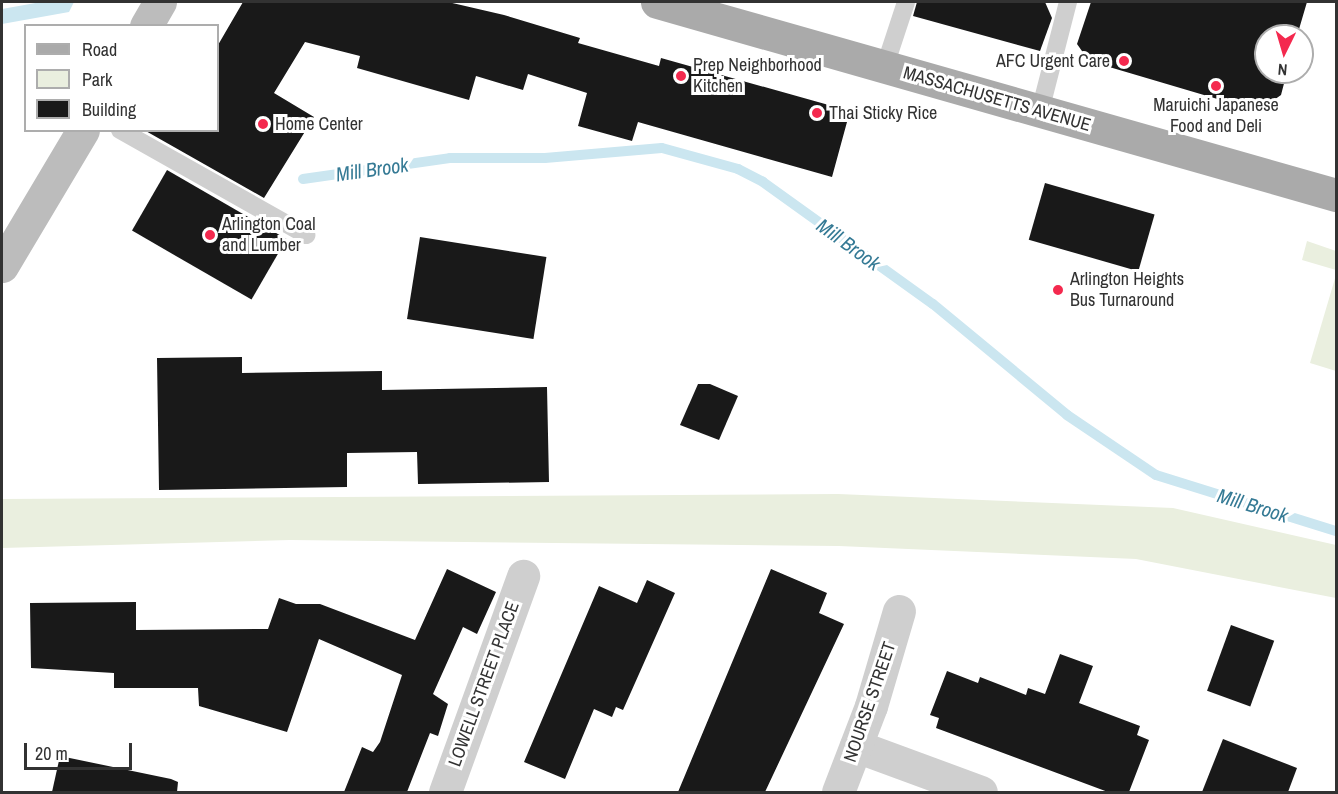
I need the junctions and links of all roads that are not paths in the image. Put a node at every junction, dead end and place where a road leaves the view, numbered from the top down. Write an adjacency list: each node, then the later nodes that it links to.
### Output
1 (160, 2): 5 (main road)
2 (657, 2): 6 (main road, MASSACHUSETTS AVENUE)
3 (906, 2): 6 (lane)
4 (1068, 2): 7 (lane)
5 (147, 24)
6 (885, 66): 7 (main road, MASSACHUSETTS AVENUE)
7 (1040, 111): 10 (main road, MASSACHUSETTS AVENUE)
8 (82, 132): 12 (main road)
9 (124, 132): 11 (lane)
10 (1336, 195)
11 (306, 235)
12 (2, 266)
13 (523, 576): 16 (street, LOWELL STREET PLACE)
14 (899, 611): 15 (street, NOURSE STREET)
15 (856, 746): 17 (street, NOURSE STREET); 18 (street)
16 (445, 792)
17 (838, 792)
18 (981, 792)

